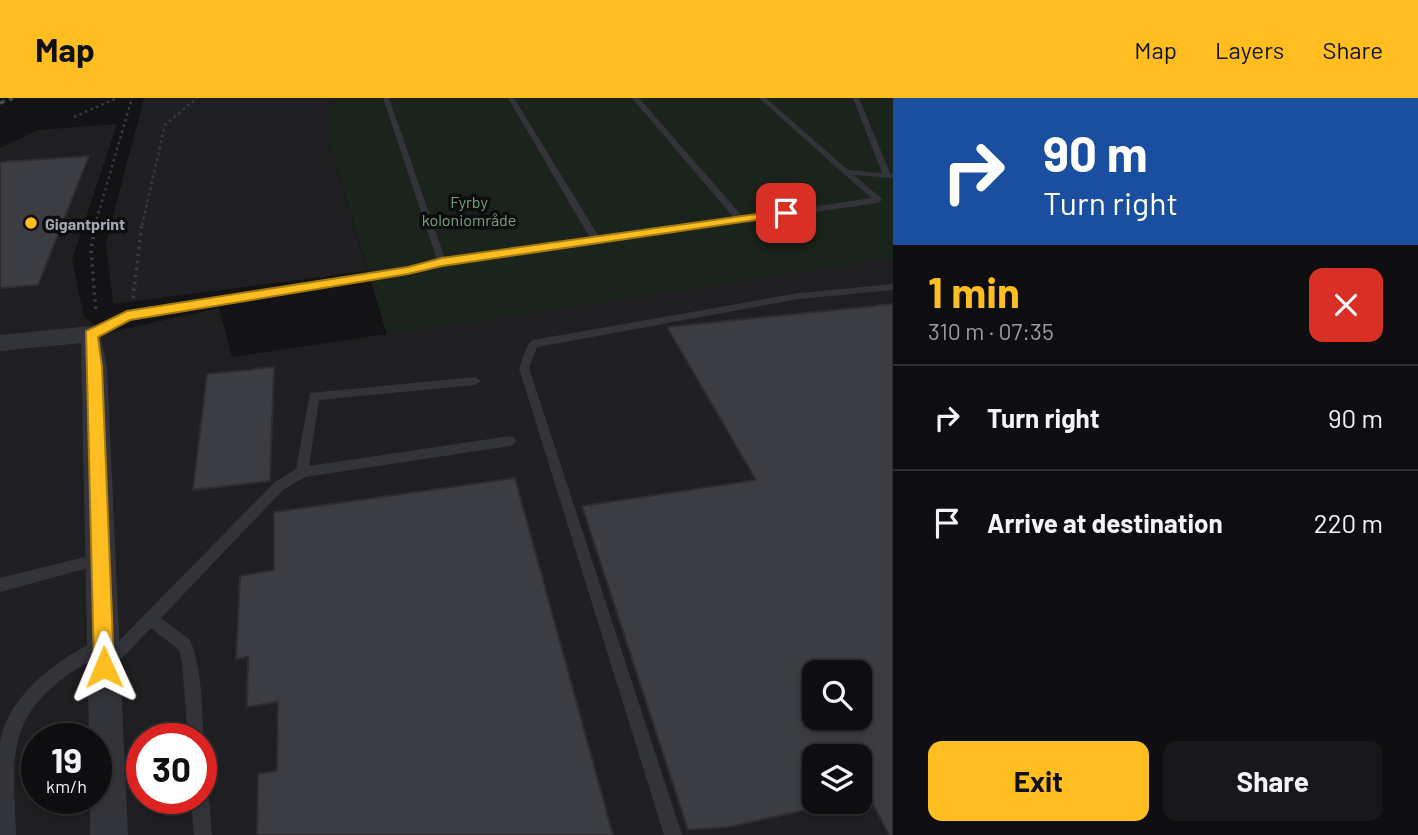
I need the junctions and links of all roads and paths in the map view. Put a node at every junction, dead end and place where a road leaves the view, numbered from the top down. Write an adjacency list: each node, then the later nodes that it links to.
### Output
1 (117, 98): 9 (path)
2 (132, 98): 17 (path)
3 (197, 98): 16 (path)
4 (386, 98): 14 (lane)
5 (511, 98): 13 (lane)
6 (635, 98): 12 (lane)
7 (762, 98): 10 (lane)
8 (856, 98): 11 (lane)
9 (74, 117)
10 (847, 172): 11 (lane); 12 (lane)
11 (890, 175)
12 (740, 219): 13 (lane)
13 (596, 240): 14 (lane)
14 (442, 262): 16 (lane)
15 (893, 287): 31 (lane)
16 (127, 316): 17 (lane)
17 (91, 334): 18 (street); 22 (street)
18 (0, 343)
19 (475, 381): 21 (lane)
20 (510, 441): 21 (lane)
21 (302, 472): 24 (lane)
22 (101, 559): 23 (lane); 25 (street)
23 (0, 585)
24 (151, 619): 25 (lane); 26 (lane)
25 (103, 656): 28 (lane); 29 (street)
26 (195, 723)
27 (201, 814): 30 (lane)
28 (7, 835)
29 (109, 835)
30 (203, 835)
31 (673, 835)

